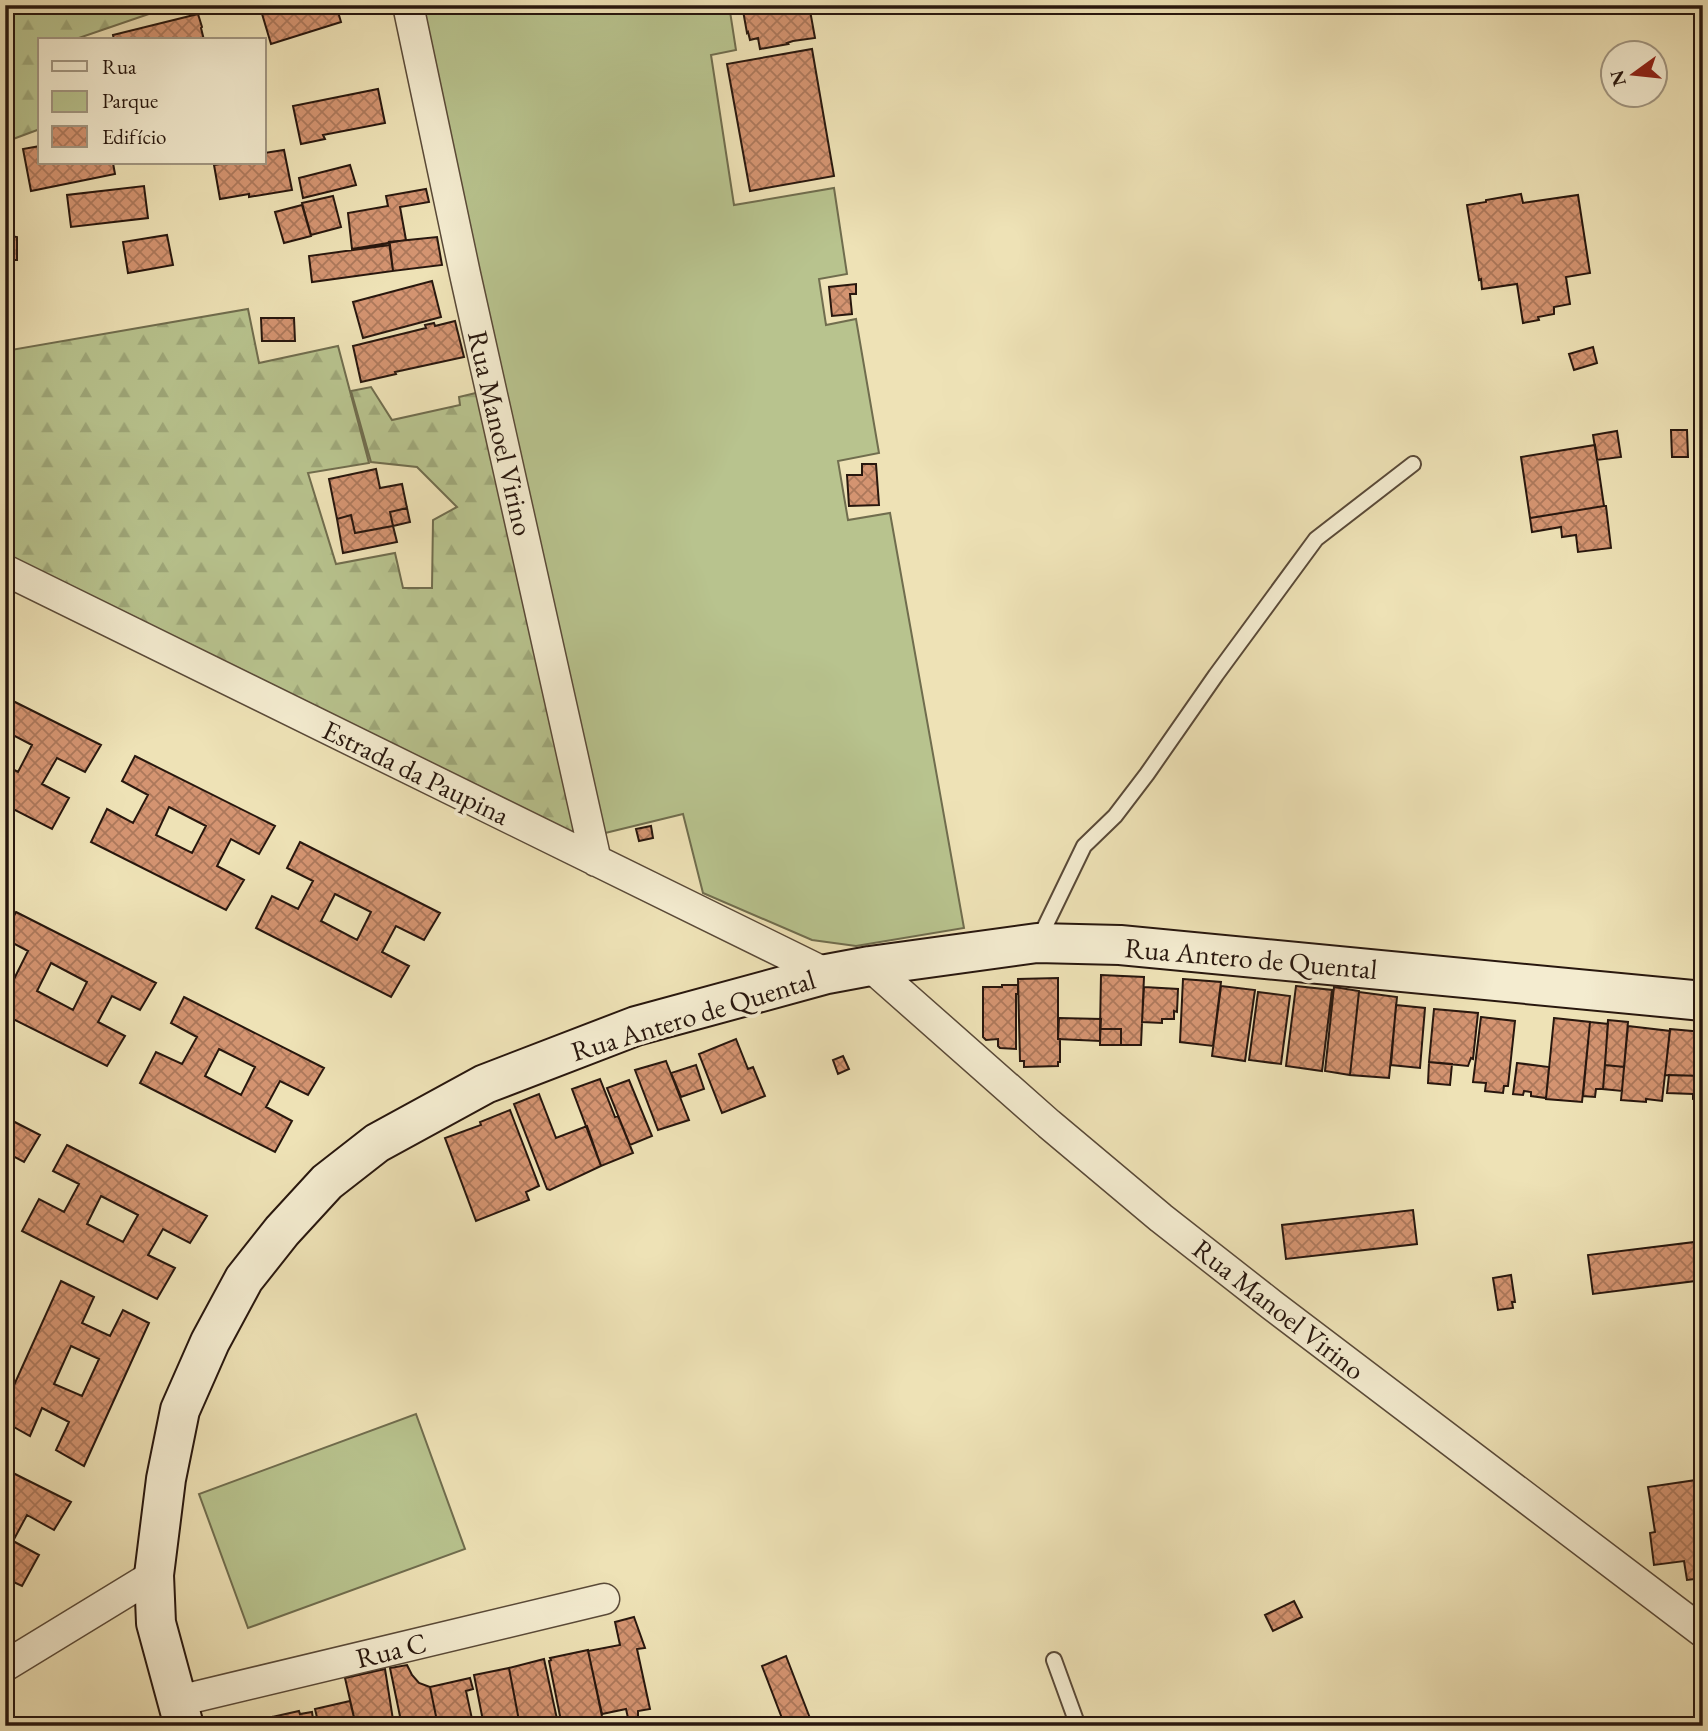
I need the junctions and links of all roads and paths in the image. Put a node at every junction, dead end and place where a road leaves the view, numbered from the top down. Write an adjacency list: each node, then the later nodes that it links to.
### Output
1 (408, 5): 4 (street, Rua Manoel Virino)
2 (1413, 464): 5 (lane)
3 (5, 570): 4 (street, Estrada da Paupina)
4 (596, 861): 7 (street, Estrada da Paupina)
5 (1037, 943): 6 (street, Rua Antero de Quental); 8 (street, Rua Antero de Quental)
6 (870, 966): 7 (street, Rua Antero de Quental); 11 (street, Rua Manoel Virino)
7 (827, 974): 9 (street, Rua Antero de Quental)
8 (1703, 1001)
9 (154, 1575): 13 (street); 14 (street, Rua Antero de Quental)
10 (604, 1599): 14 (street, Rua C)
11 (1703, 1632)
12 (1054, 1660): 15 (lane)
13 (5, 1666)
14 (181, 1714)
15 (1078, 1726)

